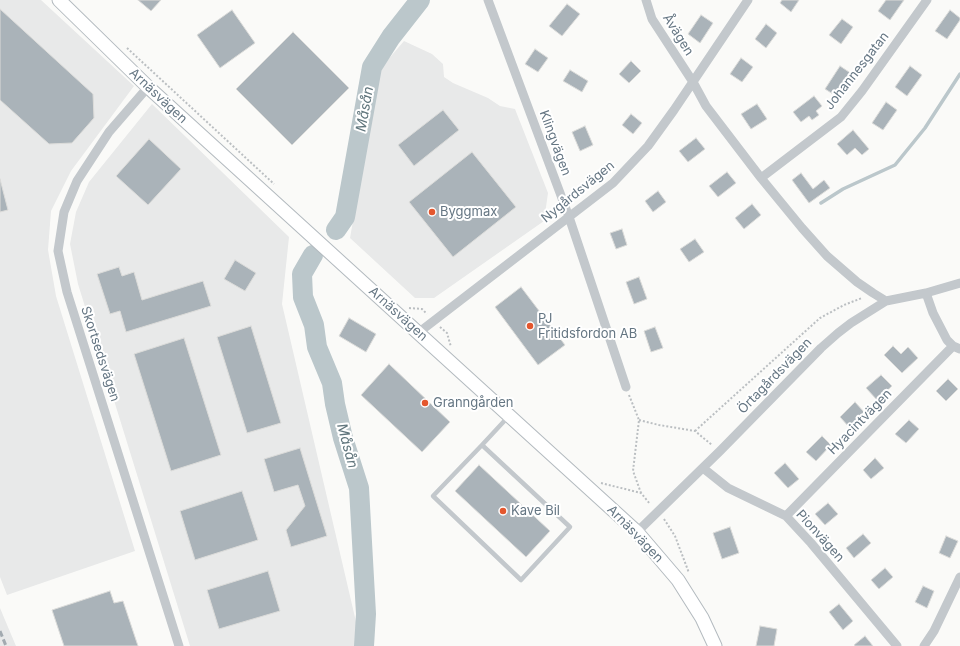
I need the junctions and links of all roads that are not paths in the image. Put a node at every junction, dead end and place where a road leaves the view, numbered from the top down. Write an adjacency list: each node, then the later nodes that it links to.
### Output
1 (59, 0): 7 (street, Arnäsvägen)
2 (488, 0): 9 (street, Klingvägen)
3 (646, 0): 6 (street, Åvägen)
4 (748, 0): 6 (street, Nygårdsvägen)
5 (927, 0): 8 (street, Johannesgatan)
6 (693, 82): 8 (street); 9 (street, Nygårdsvägen)
7 (148, 87): 13 (street, Arnäsvägen); 22 (street, Skortsedsvägen)
8 (761, 178): 12 (street)
9 (569, 216): 13 (street, Nygårdsvägen); 15 (street, Klingvägen)
10 (960, 284): 11 (street, Örtagårdsvägen)
11 (926, 293): 12 (street, Örtagårdsvägen); 14 (street)
12 (886, 301): 18 (street, Örtagårdsvägen)
13 (418, 333): 16 (street, Arnäsvägen)
14 (956, 348): 19 (street, Hyacintvägen)
15 (626, 387)
16 (508, 417): 17 (lane); 20 (street, Arnäsvägen)
17 (482, 445): 17 (lane)
18 (703, 468): 19 (street, Pionvägen); 20 (street, Örtagårdsvägen)
19 (786, 516): 24 (street, Pionvägen)
20 (637, 532): 23 (street, Arnäsvägen)
21 (960, 577): 25 (street)
22 (179, 646)
23 (715, 646)
24 (897, 646)
25 (924, 646)

